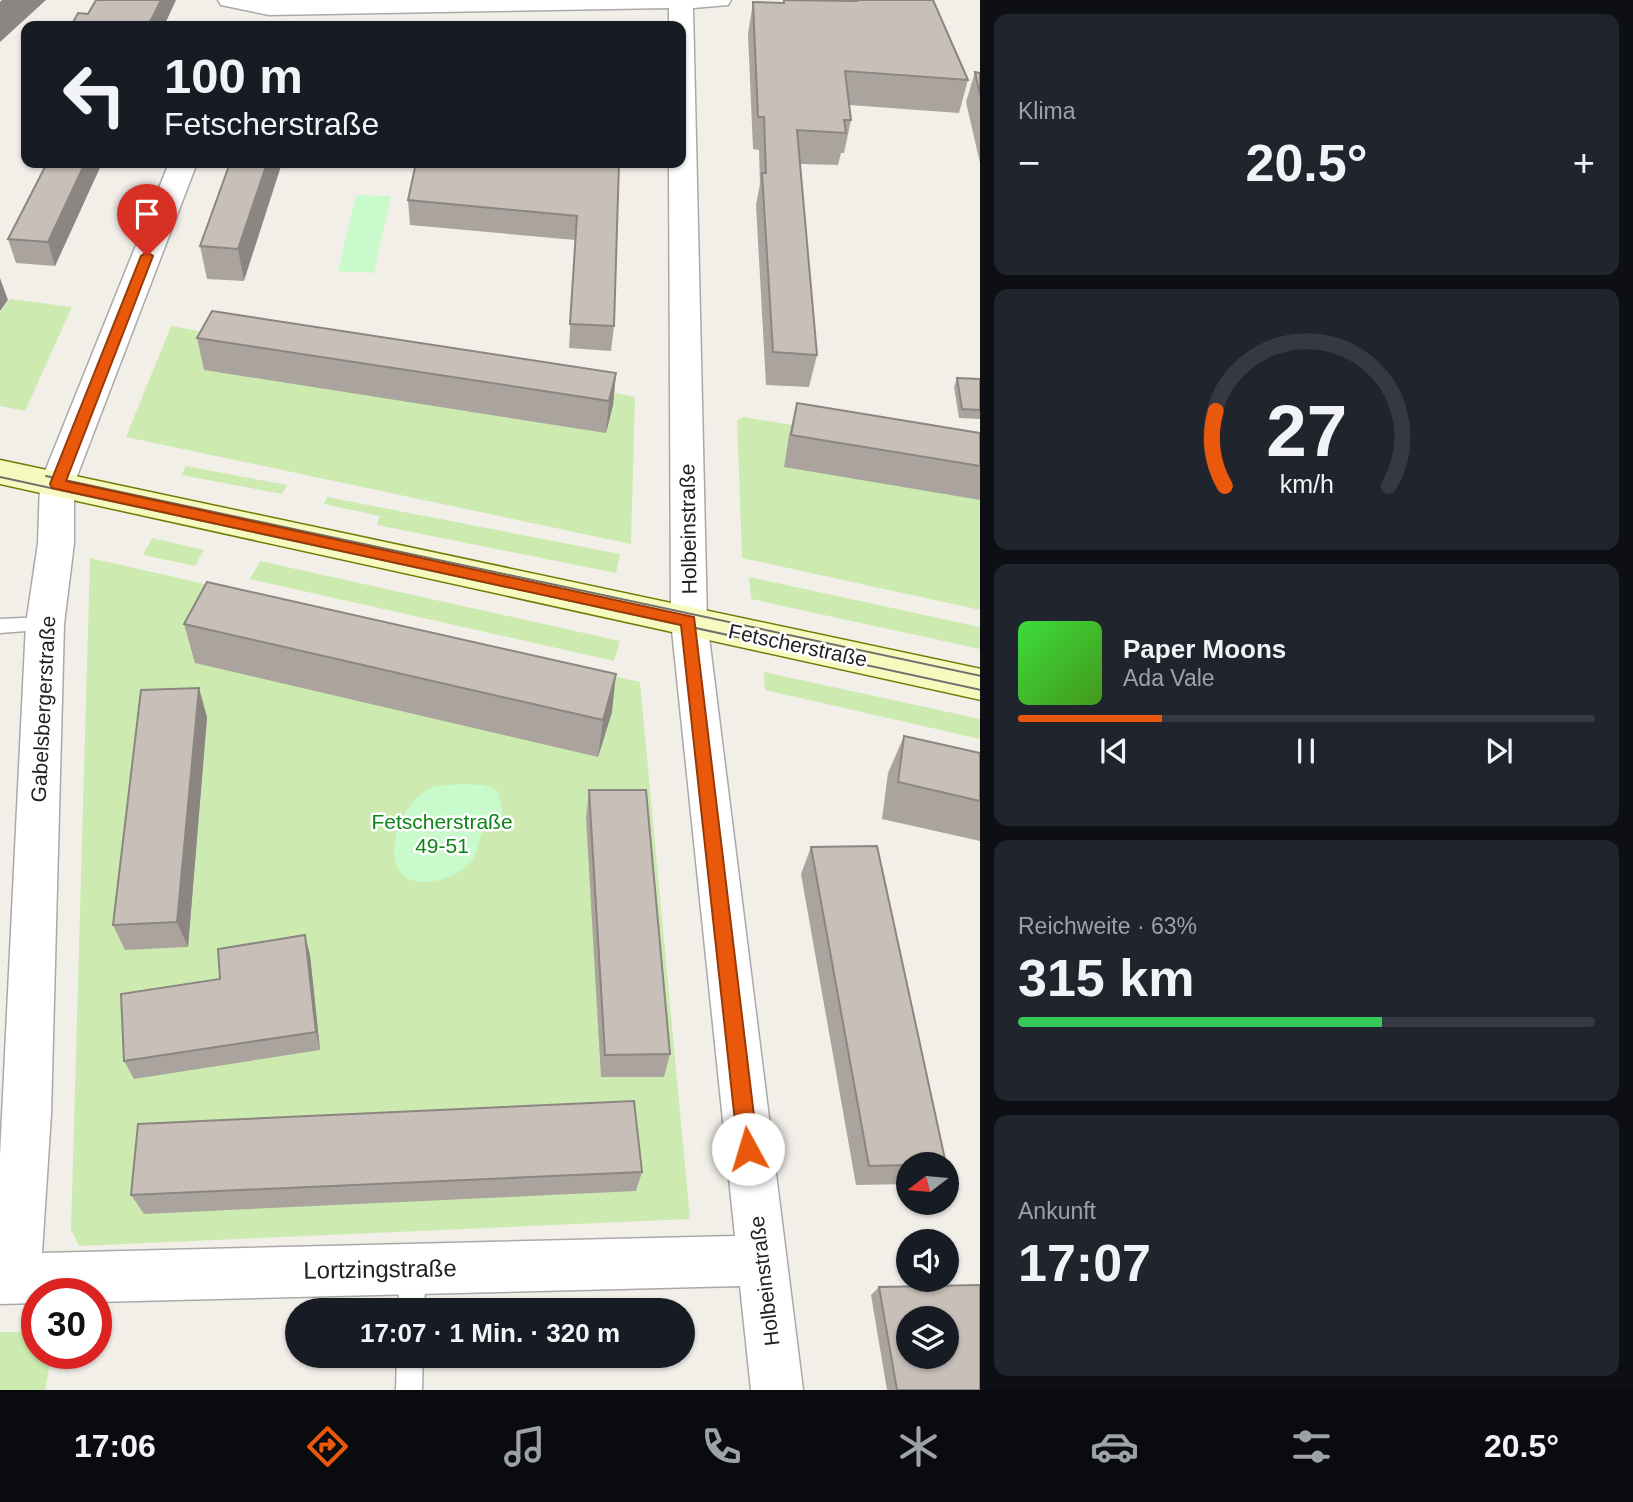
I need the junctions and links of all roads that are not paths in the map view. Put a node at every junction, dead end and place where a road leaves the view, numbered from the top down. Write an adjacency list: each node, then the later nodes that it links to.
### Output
1 (681, 0): 2 (street); 3 (street); 4 (street, Holbeinstraße)
2 (719, 0)
3 (237, 10)
4 (681, 21)
5 (181, 168): 8 (street, Gabelsbergerstraße)
6 (683, 168): 9 (street, Holbeinstraße)
7 (0, 472): 8 (main road, Fetscherstraße)
8 (57, 484): 9 (main road, Fetscherstraße); 10 (street, Gabelsbergerstraße)
9 (688, 621): 12 (main road, Fetscherstraße); 13 (street, Holbeinstraße)
10 (45, 624): 11 (lane); 14 (street, Gabelsbergerstraße)
11 (0, 626)
12 (980, 685)
13 (761, 1260): 15 (street, Lortzingstraße); 18 (street, Holbeinstraße)
14 (7, 1278): 15 (street, Lortzingstraße)
15 (412, 1290)
16 (410, 1368): 17 (lane)
17 (409, 1390)
18 (777, 1390)

